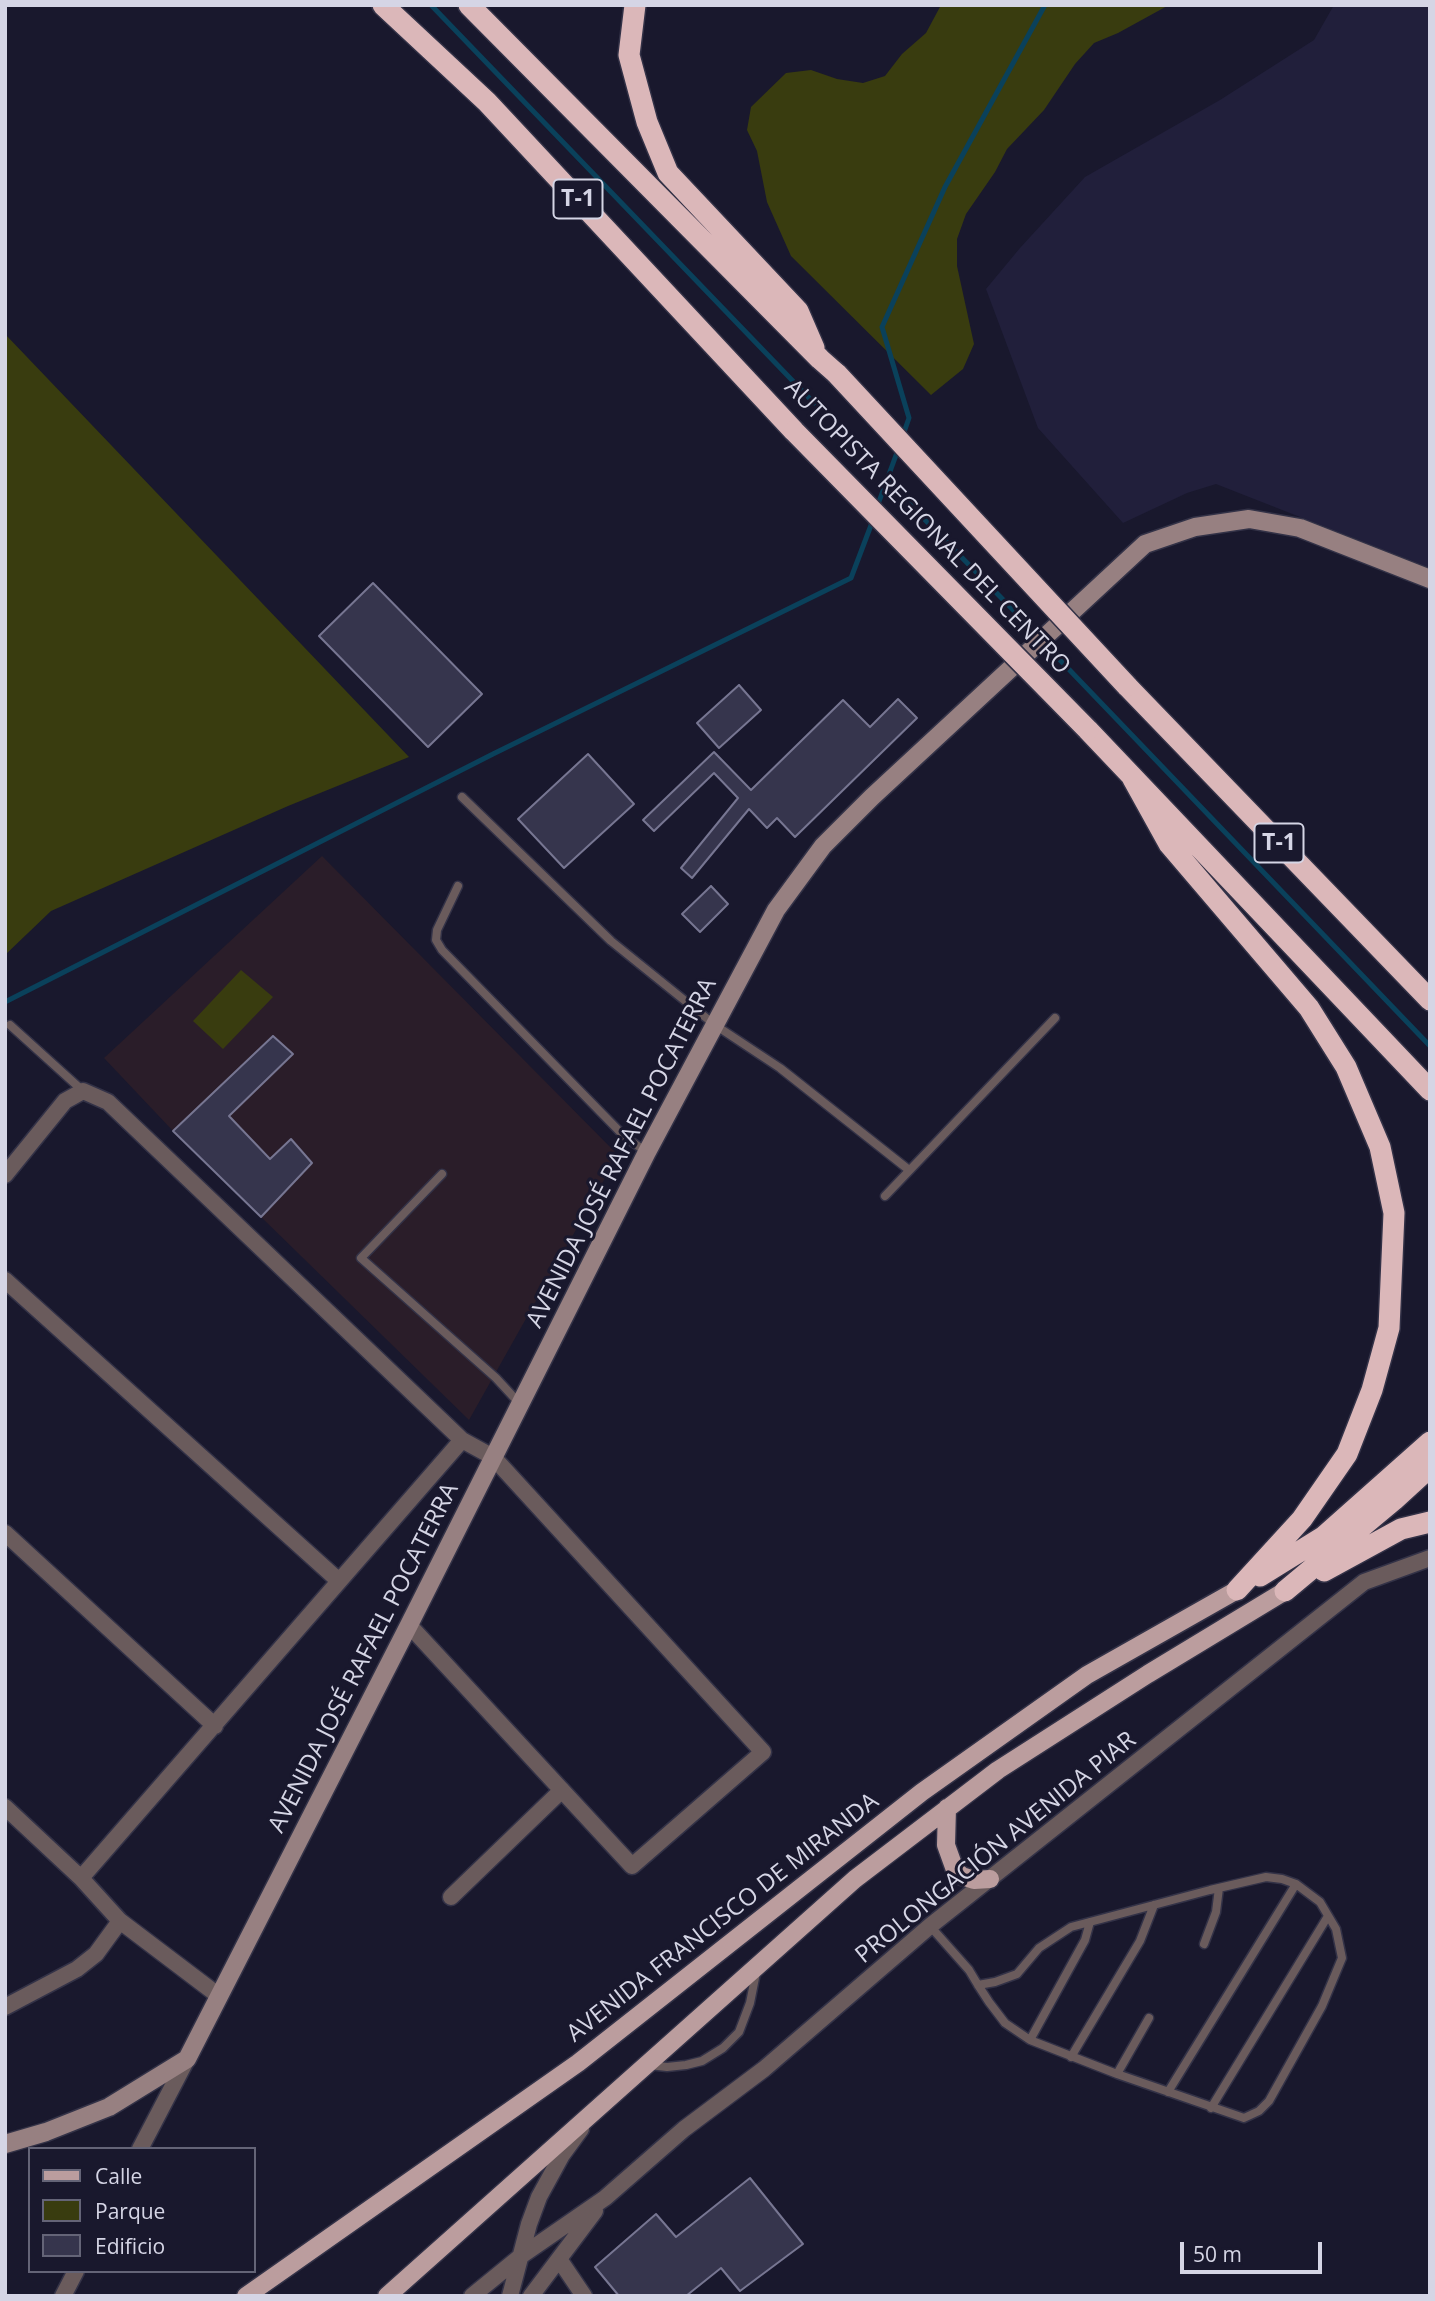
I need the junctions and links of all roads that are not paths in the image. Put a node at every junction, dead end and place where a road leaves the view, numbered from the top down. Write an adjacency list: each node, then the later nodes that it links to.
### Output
1 (383, 5): 6 (highway, AUTOPISTA REGIONAL DEL CENTRO / T-1, bridge)
2 (469, 5): 4 (highway, AUTOPISTA REGIONAL DEL CENTRO / T-1)
3 (635, 5): 4 (highway)
4 (820, 359): 9 (highway, AUTOPISTA REGIONAL DEL CENTRO / T-1, bridge)
5 (1430, 579): 12 (street, AVENIDA JOSÉ RAFAEL POCATERRA)
6 (1133, 779): 13 (highway, AUTOPISTA REGIONAL DEL CENTRO / T-1); 30 (highway)
7 (462, 797): 12 (lane)
8 (458, 886): 15 (lane)
9 (1430, 1000)
10 (1055, 1018): 16 (lane)
11 (10, 1025): 14 (lane)
12 (715, 1025): 15 (street, AVENIDA JOSÉ RAFAEL POCATERRA); 16 (lane)
13 (1430, 1090)
14 (83, 1091): 18 (street); 22 (street)
15 (646, 1152): 21 (street, AVENIDA JOSÉ RAFAEL POCATERRA)
16 (909, 1170): 19 (lane)
17 (442, 1174): 21 (lane)
18 (5, 1175)
19 (885, 1196)
20 (5, 1280): 29 (street)
21 (520, 1404): 24 (street, AVENIDA JOSÉ RAFAEL POCATERRA)
22 (462, 1440): 24 (street); 29 (street)
23 (1430, 1442): 30 (highway)
24 (493, 1457): 32 (street, AVENIDA JOSÉ RAFAEL POCATERRA); 34 (street)
25 (1430, 1467): 31 (highway)
26 (1430, 1522): 31 (highway)
27 (5, 1534): 33 (street)
28 (1430, 1558): 38 (street, PROLONGACIÓN AVENIDA PIAR)
29 (339, 1581): 33 (street)
30 (1237, 1590): 68 (main road, AVENIDA FRANCISCO DE MIRANDA)
31 (1285, 1591): 36 (main road, AVENIDA FRANCISCO DE MIRANDA)
32 (409, 1625): 34 (street); 50 (street, AVENIDA JOSÉ RAFAEL POCATERRA)
33 (215, 1726): 37 (street)
34 (562, 1790): 41 (street)
35 (5, 1807): 37 (street)
36 (947, 1808): 38 (main road); 48 (main road, AVENIDA FRANCISCO DE MIRANDA)
37 (81, 1878): 44 (street)
38 (990, 1879): 46 (street, PROLONGACIÓN AVENIDA PIAR)
39 (1296, 1884): 40 (lane); 43 (lane); 58 (lane)
40 (1219, 1888): 42 (lane); 47 (lane)
41 (451, 1897)
42 (1154, 1905): 45 (lane); 54 (lane)
43 (1328, 1916): 60 (lane); 60 (lane)
44 (120, 1921): 50 (street); 51 (street)
45 (1090, 1922): 49 (lane); 53 (lane)
46 (930, 1926): 49 (lane); 63 (street, PROLONGACIÓN AVENIDA PIAR)
47 (1203, 1944)
48 (757, 1965): 56 (main road, AVENIDA FRANCISCO DE MIRANDA); 56 (lane)
49 (978, 1985): 53 (lane)
50 (219, 1996): 55 (street, AVENIDA JOSÉ RAFAEL POCATERRA)
51 (5, 2007)
52 (1149, 2018): 57 (lane)
53 (1030, 2040): 54 (lane)
54 (1071, 2057): 57 (lane)
55 (187, 2059): 61 (street); 62 (street, AVENIDA JOSÉ RAFAEL POCATERRA)
56 (646, 2065): 59 (main road, AVENIDA FRANCISCO DE MIRANDA)
57 (1117, 2074): 58 (lane)
58 (1168, 2092): 60 (lane)
59 (609, 2098): 64 (street); 69 (main road, AVENIDA FRANCISCO DE MIRANDA)
60 (1211, 2108)
61 (5, 2144)
62 (141, 2147)
63 (605, 2197): 64 (street); 65 (street)
64 (521, 2256): 70 (street); 71 (street)
65 (559, 2259): 72 (street); 73 (street)
66 (75, 2273): 67 (street)
67 (63, 2296)
68 (246, 2296)
69 (387, 2296)
70 (472, 2296)
71 (510, 2296)
72 (531, 2296)
73 (584, 2296)

